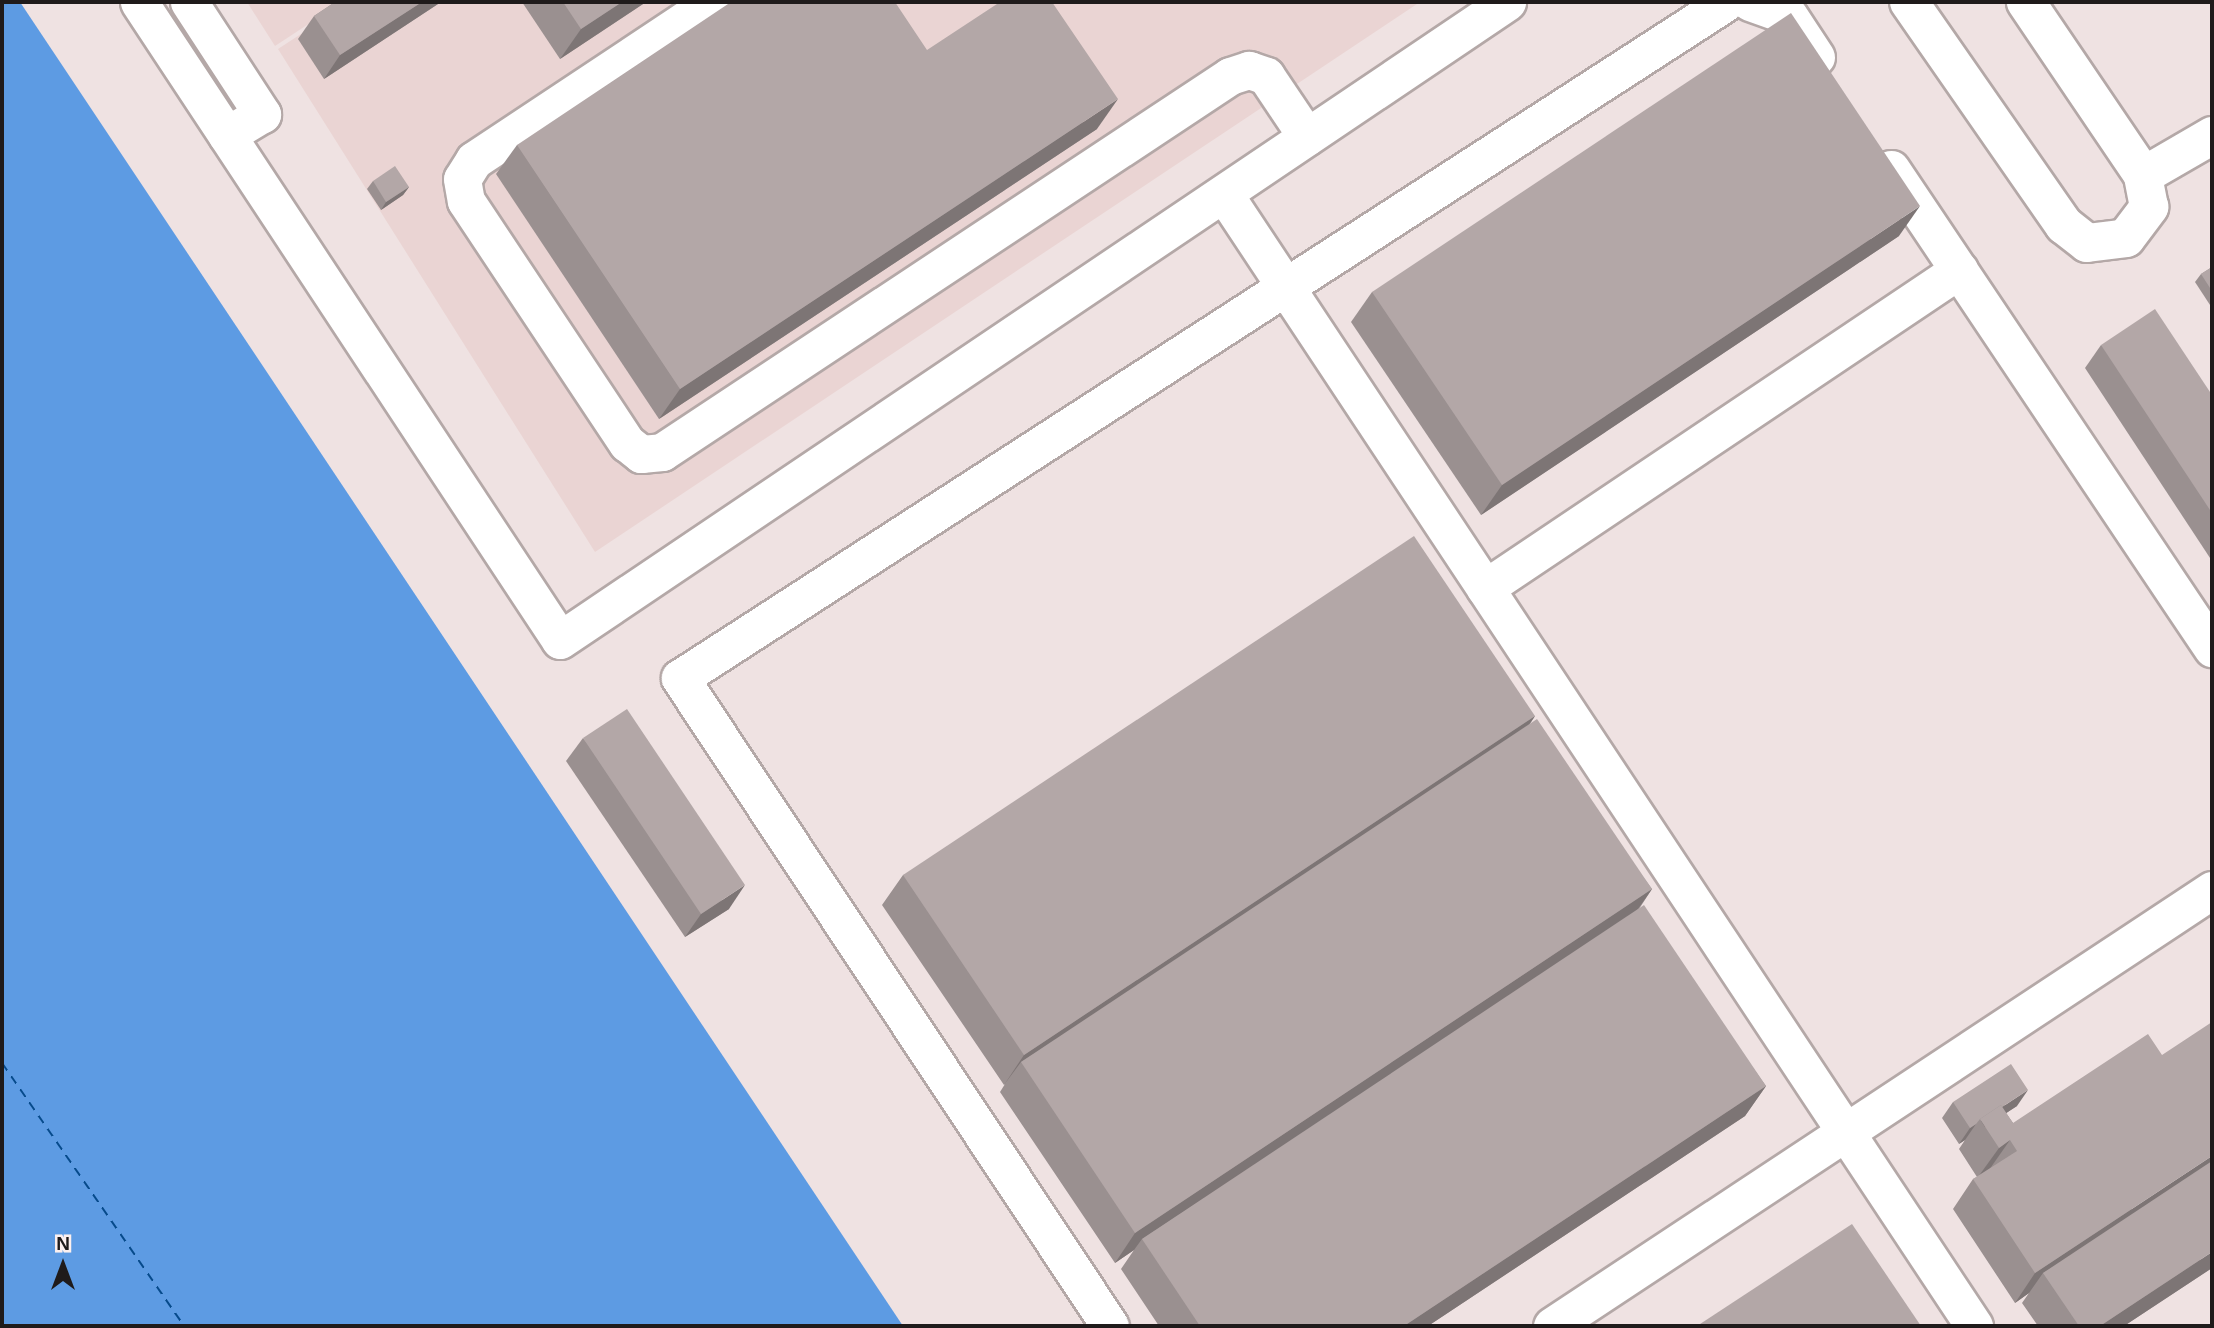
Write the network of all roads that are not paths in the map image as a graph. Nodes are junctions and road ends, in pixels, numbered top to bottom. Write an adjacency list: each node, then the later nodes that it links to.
1 (139, 2): 10 (street)
2 (189, 2): 10 (street)
3 (712, 2): 12 (street)
4 (1507, 2): 12 (street)
5 (1726, 2): 17 (street)
6 (1750, 2): 9 (street)
7 (1909, 2): 14 (main road)
8 (2026, 2): 14 (main road)
9 (1835, 86)
10 (227, 135): 15 (street)
11 (2212, 135): 14 (street)
12 (1307, 137): 15 (street)
13 (1874, 143): 16 (street)
14 (2143, 175)
15 (1224, 194): 17 (street)
16 (1959, 270): 18 (street); 19 (street)
17 (1286, 287): 18 (street); 22 (street)
18 (1485, 588): 21 (street)
19 (2212, 648)
20 (2212, 890): 21 (street)
21 (1846, 1132): 23 (street); 24 (street)
22 (1110, 1326)
23 (1552, 1326)
24 (1974, 1326)

